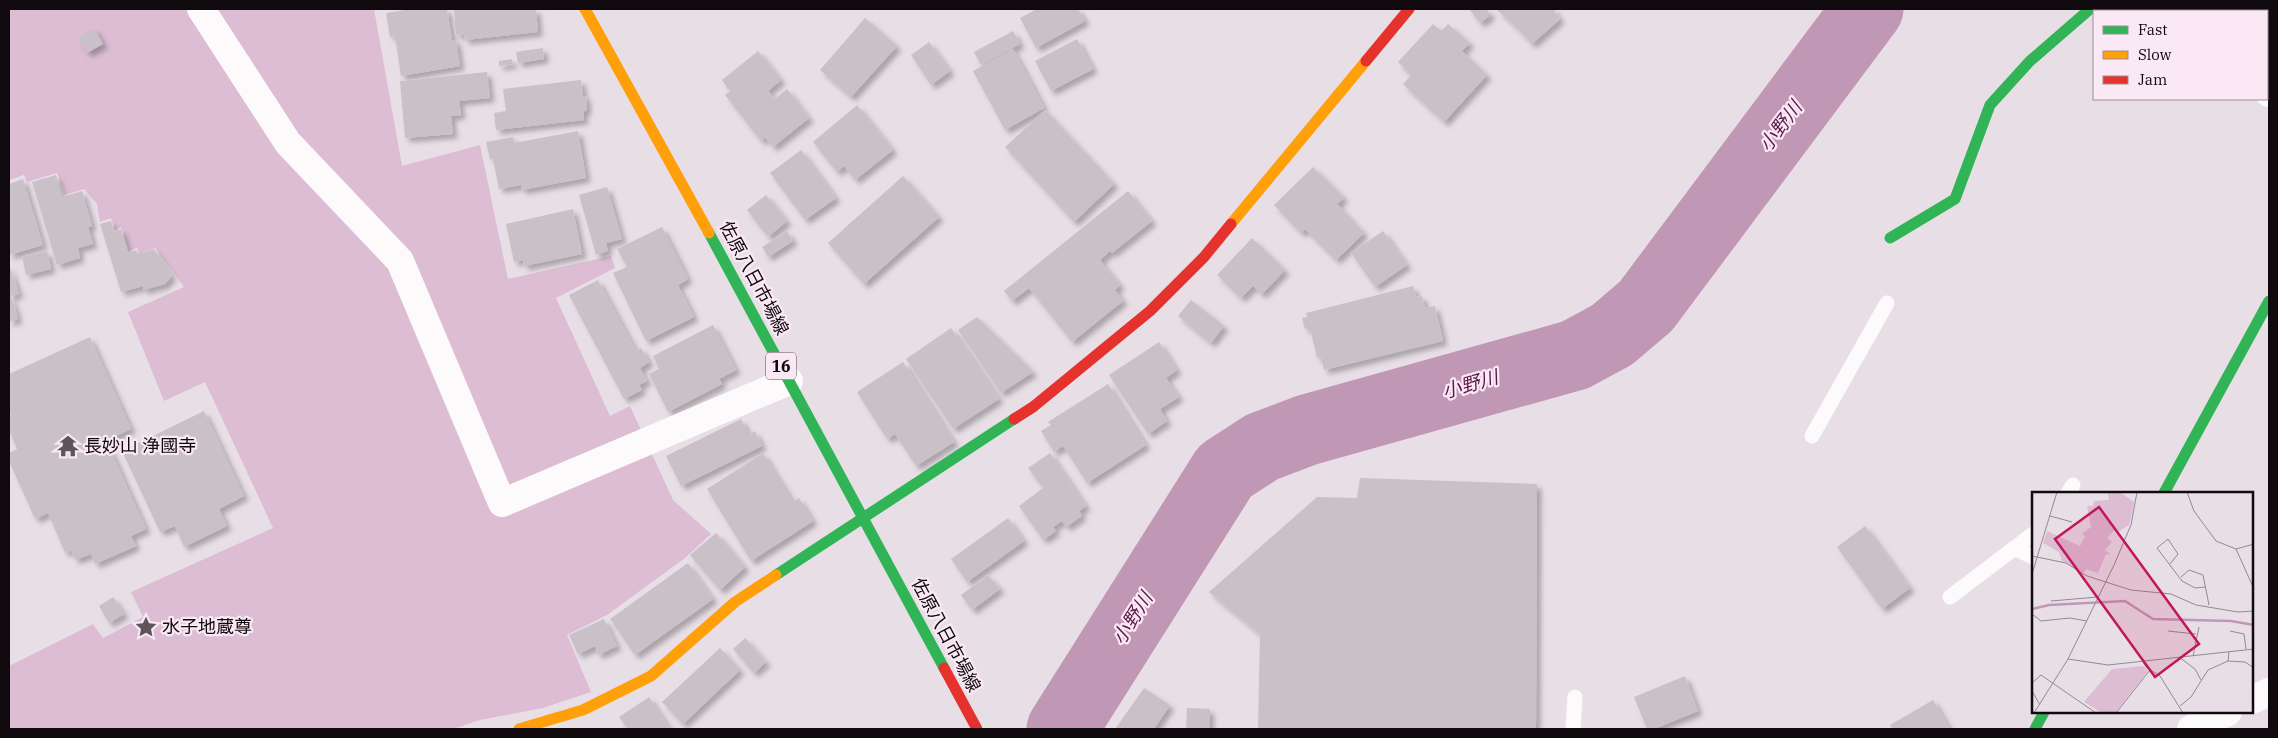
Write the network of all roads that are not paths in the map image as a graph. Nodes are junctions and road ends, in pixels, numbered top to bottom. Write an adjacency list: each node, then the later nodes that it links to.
1 (201, 9): 9 (street)
2 (585, 9): 9 (street, 佐原八日市場線 / 16)
3 (1409, 9): 12 (street)
4 (2090, 9): 5 (street)
5 (1890, 238)
6 (2269, 301): 8 (street)
7 (1887, 303): 10 (lane)
8 (2262, 328): 11 (street)
9 (789, 380): 12 (street, 佐原八日市場線 / 16)
10 (1812, 436)
11 (2165, 492)
12 (864, 518): 22 (street, 佐原八日市場線 / 16); 23 (street)
13 (2032, 535): 14 (lane)
14 (2014, 548): 15 (lane); 16 (lane)
15 (2032, 557)
16 (1950, 597)
17 (2269, 692): 19 (street)
18 (1574, 698): 24 (lane)
19 (2253, 700)
20 (2043, 713): 25 (street)
21 (2226, 713): 26 (street)
22 (974, 728)
23 (519, 729)
24 (1573, 729)
25 (2035, 729)
26 (2190, 729)

